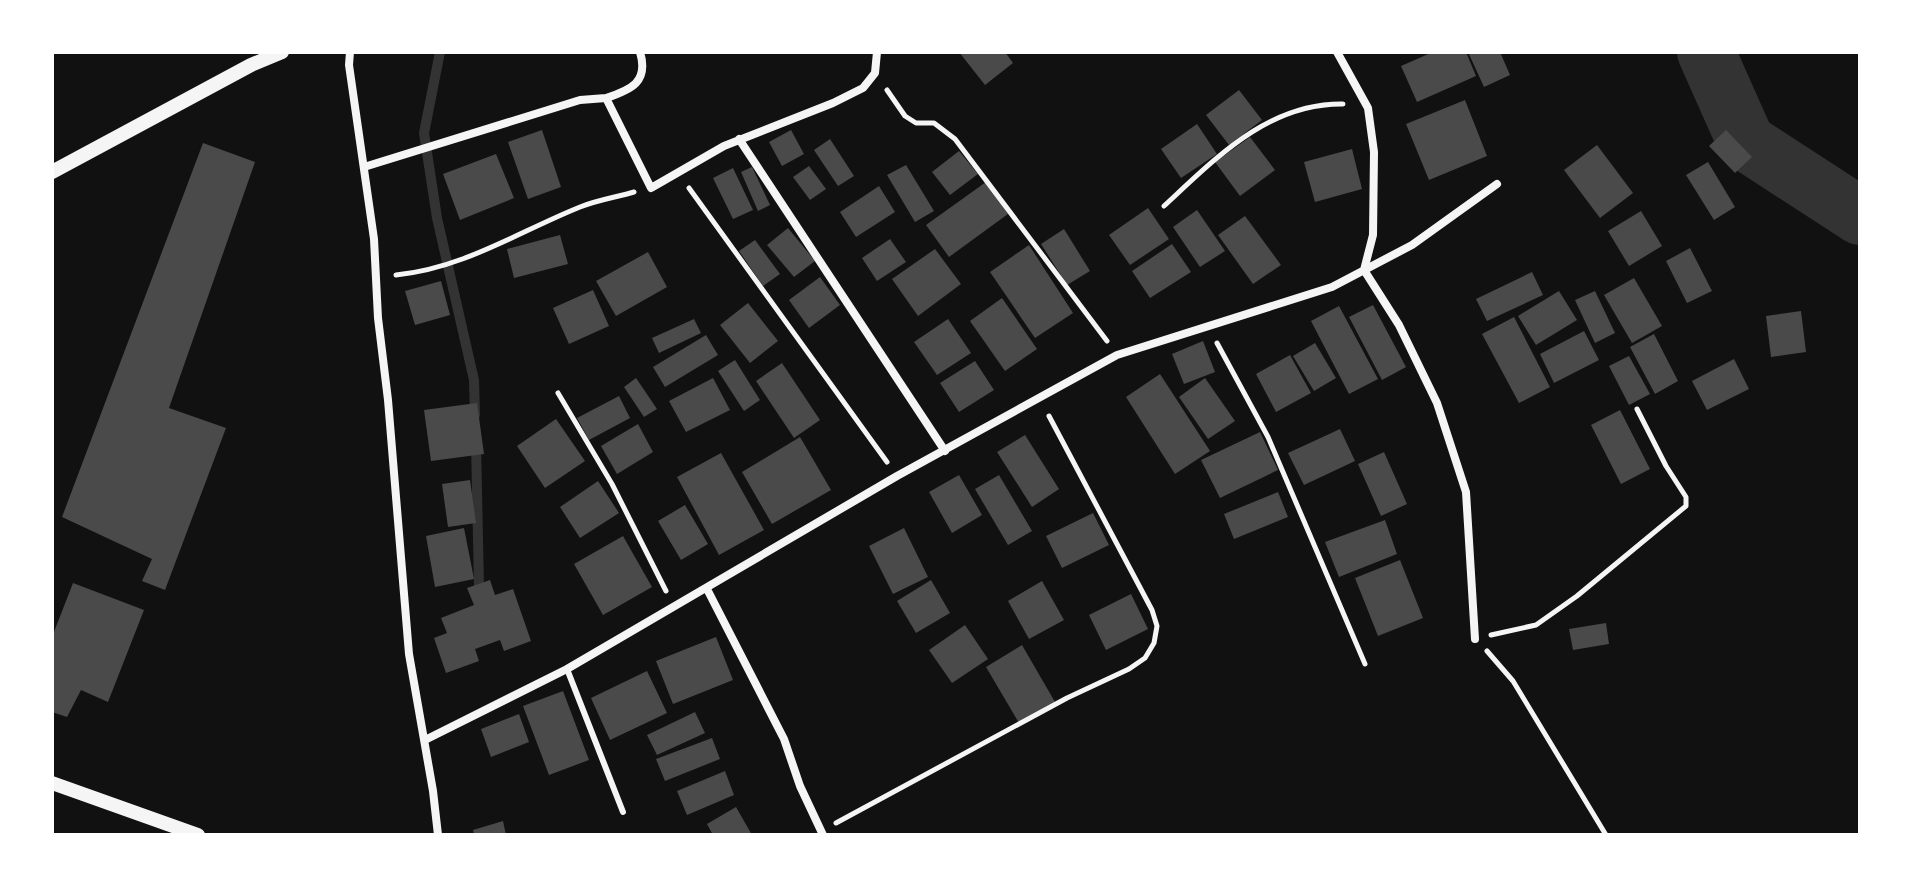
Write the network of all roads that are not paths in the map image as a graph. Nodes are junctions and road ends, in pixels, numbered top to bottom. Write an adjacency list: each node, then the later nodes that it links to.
1 (282, 52): 9 (street)
2 (350, 52): 8 (street)
3 (640, 52): 6 (street)
4 (877, 52): 7 (street)
5 (1337, 52): 11 (street)
6 (606, 98): 7 (street); 8 (street)
7 (739, 139): 12 (street)
8 (364, 167): 16 (street)
9 (52, 172)
10 (1497, 184): 11 (street)
11 (1364, 270): 12 (street); 14 (street)
12 (945, 451): 13 (street)
13 (707, 589): 15 (street); 19 (street)
14 (1475, 639)
15 (567, 669): 16 (street); 18 (lane)
16 (425, 740): 21 (street)
17 (52, 783): 20 (street)
18 (623, 812)
19 (822, 833)
20 (198, 835)
21 (438, 835)

